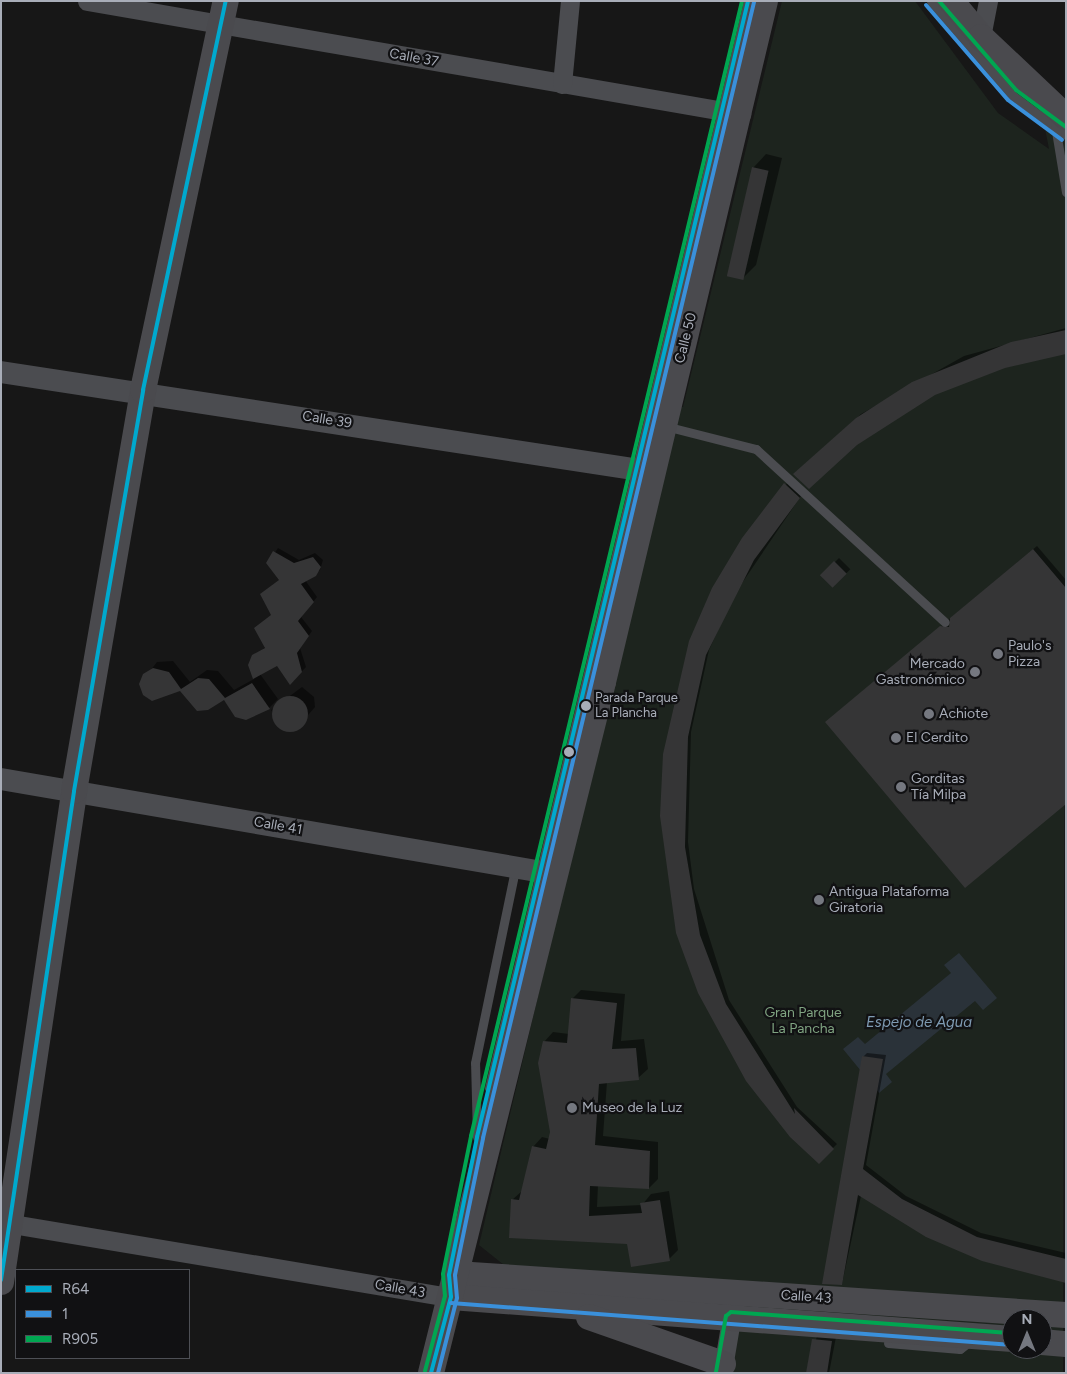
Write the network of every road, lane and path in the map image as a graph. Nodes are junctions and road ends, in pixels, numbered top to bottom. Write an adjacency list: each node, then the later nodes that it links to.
1 (87, 1): 8 (street, Calle 37)
2 (570, 1): 10 (street)
3 (748, 1): 11 (lane)
4 (765, 1): 11 (main road, Calle 50)
5 (931, 1): 12 (lane)
6 (951, 1): 9 (main road)
7 (988, 1): 9 (street)
8 (224, 13): 10 (street, Calle 37); 16 (main road)
9 (981, 37): 12 (main road)
10 (562, 84): 11 (street, Calle 37)
11 (731, 112): 17 (main road, Calle 50); 18 (lane)
12 (1058, 118): 13 (lane); 14 (lane)
13 (1066, 135)
14 (1066, 192)
15 (1, 372): 16 (street, Calle 39)
16 (143, 390): 18 (street, Calle 39); 21 (main road)
17 (664, 426): 18 (main road, Calle 50); 19 (lane)
18 (645, 471): 23 (main road, Calle 50)
19 (945, 622)
20 (1, 780): 21 (street, Calle 41)
21 (74, 791): 22 (street, Calle 41); 25 (main road)
22 (515, 867): 23 (street, Calle 41); 24 (lane)
23 (547, 873): 24 (lane); 27 (main road, Calle 50)
24 (477, 1137): 27 (lane)
25 (5, 1222): 26 (main road); 27 (street, Calle 43)
26 (1, 1282)
27 (454, 1286): 28 (main road, Calle 43); 29 (main road, Calle 43); 36 (main road, Calle 50)
28 (736, 1292): 30 (main road, Calle 43); 31 (street)
29 (556, 1305): 31 (main road, Calle 43); 35 (main road)
30 (1066, 1314)
31 (732, 1318): 32 (main road, Calle 43); 35 (street)
32 (1002, 1339)
33 (1052, 1343): 34 (main road)
34 (1066, 1344)
35 (722, 1368)
36 (431, 1373)

